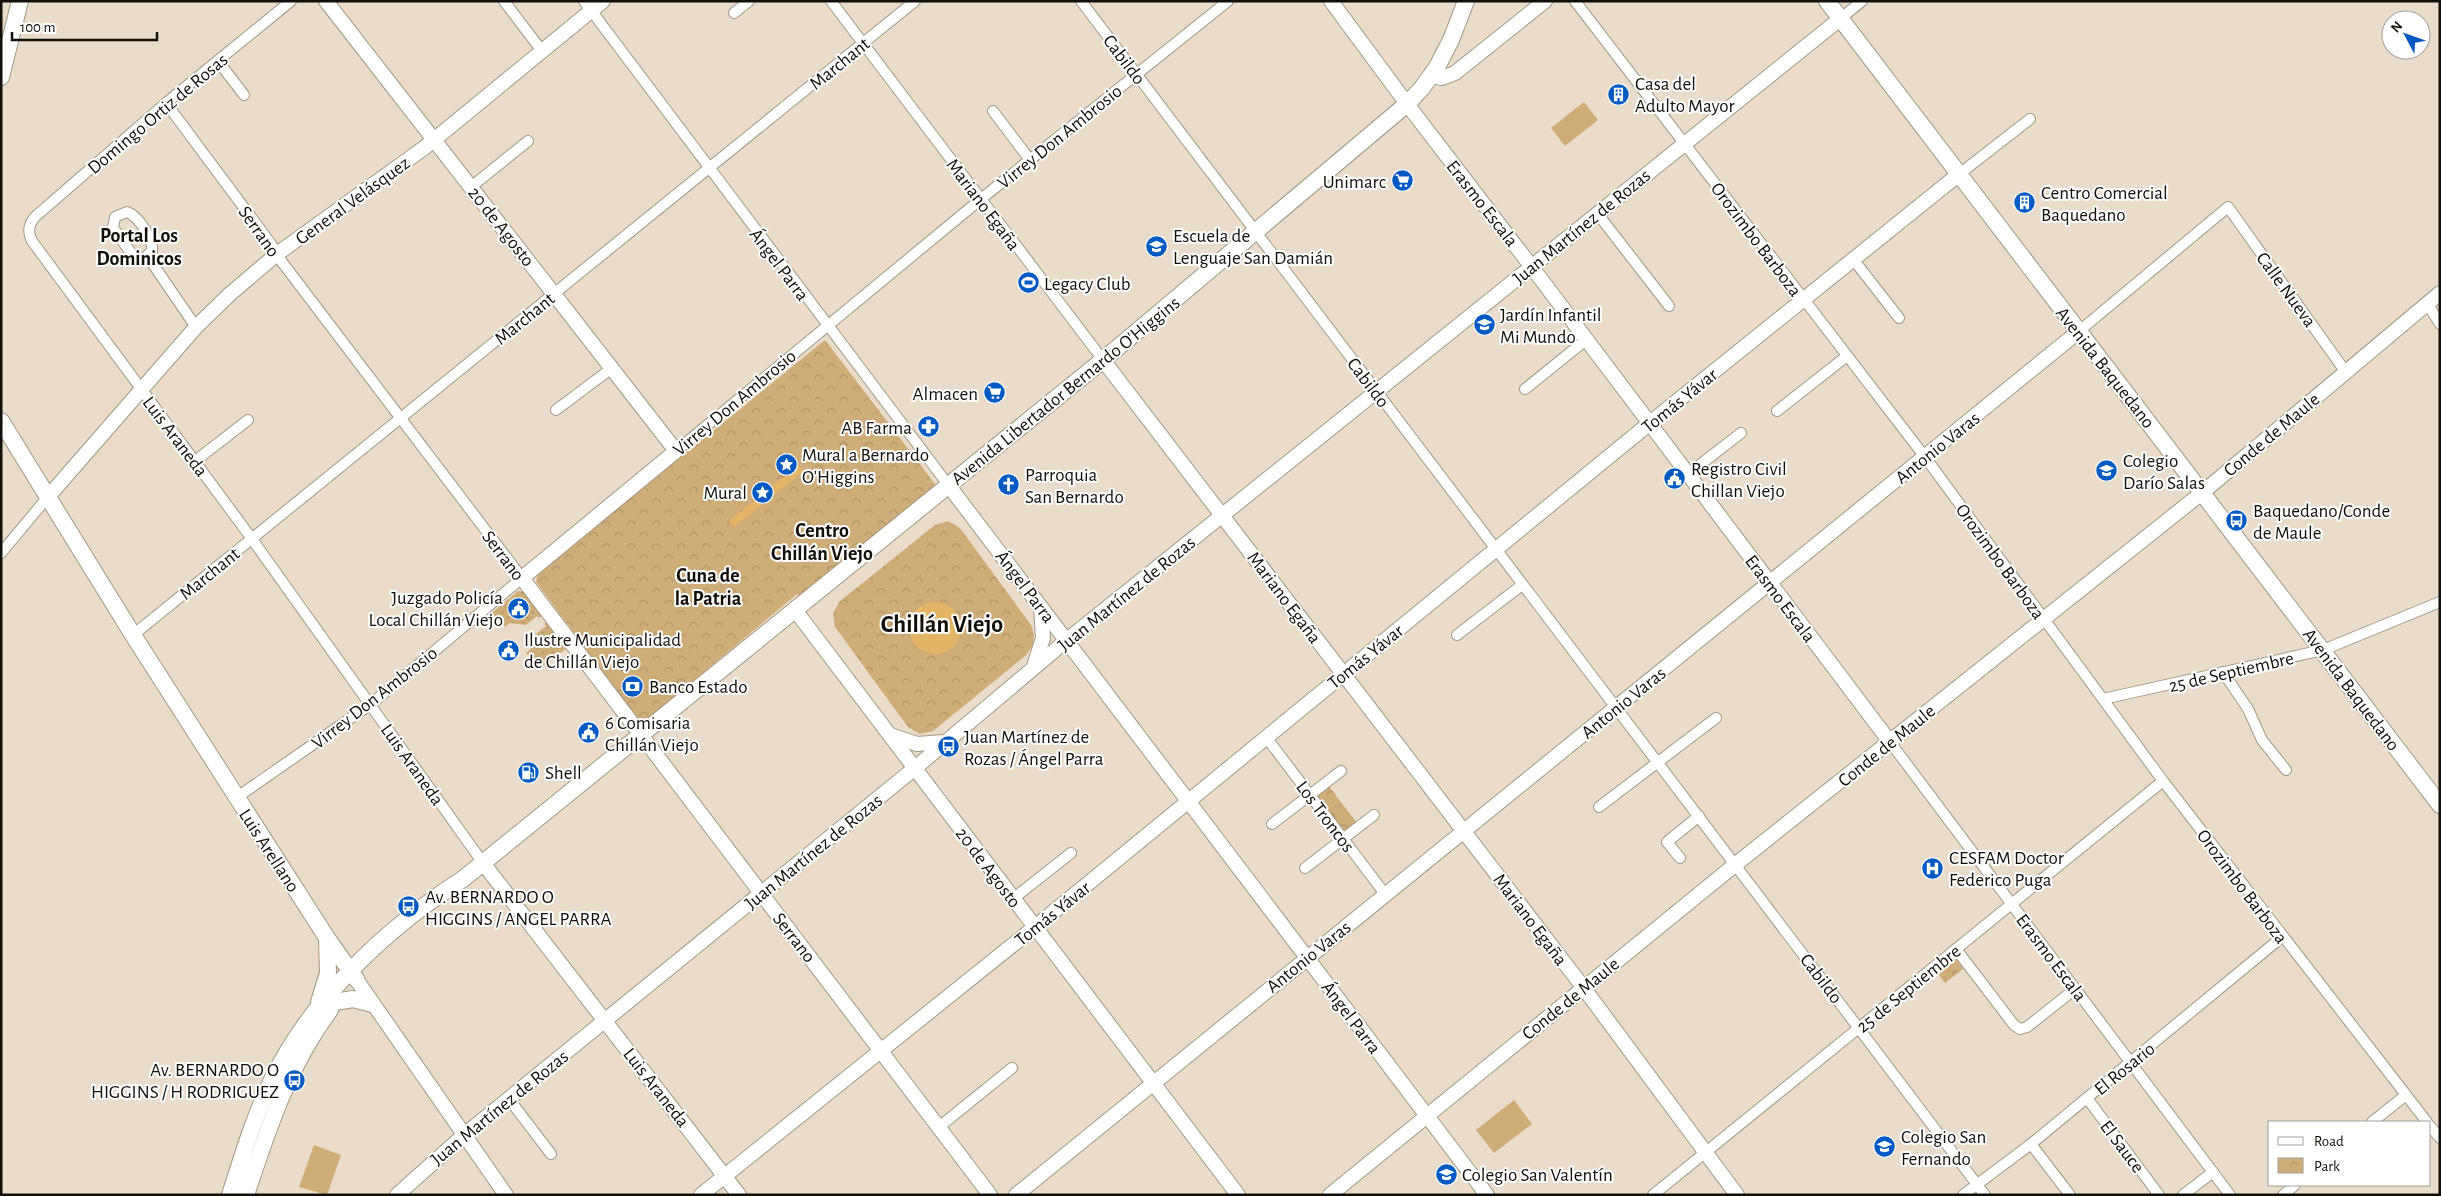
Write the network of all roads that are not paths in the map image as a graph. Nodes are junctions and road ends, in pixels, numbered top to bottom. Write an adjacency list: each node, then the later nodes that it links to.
1 (20, 1): 25 (main road)
2 (291, 1): 22 (street, Domingo Ortiz de Rosas)
3 (326, 1): 31 (street, 20 de Agosto)
4 (504, 1): 21 (street)
5 (603, 1): 17 (street, General Velásquez)
6 (749, 1): 18 (street)
7 (831, 1): 20 (street, Mariano Egaña)
8 (915, 1): 20 (street, Marchant)
9 (1081, 1): 23 (street, Cabildo)
10 (1228, 1): 23 (street, Virrey Don Ambrosio)
11 (1331, 1): 28 (street, Erasmo Escala)
12 (1466, 1): 24 (main road, Avenida Libertador Bernardo O'Higgins)
13 (1545, 1): 24 (street)
14 (1575, 1): 33 (street, Orozimbo Barboza)
15 (1827, 1): 19 (main road, Avenida Baquedano)
16 (1862, 1): 19 (street, Juan Martínez de Rozas)
17 (588, 6): 21 (street, General Velásquez); 35 (street, Ángel Parra)
18 (734, 13)
19 (1840, 19): 33 (street, Juan Martínez de Rozas); 36 (main road, Avenida Baquedano)
20 (862, 44): 35 (street, Marchant); 38 (street, Mariano Egaña)
21 (542, 51): 31 (street, General Velásquez)
22 (218, 61): 26 (street); 27 (street, Domingo Ortiz de Rosas)
23 (1136, 75): 34 (street, Virrey Don Ambrosio); 42 (street, Cabildo)
24 (1431, 76): 28 (main road, Avenida Libertador Bernardo O'Higgins)
25 (1, 77)
26 (244, 95)
27 (166, 103): 41 (street, Domingo Ortiz de Rosas); 43 (street, Serrano)
28 (1407, 104): 42 (main road, Avenida Libertador Bernardo O'Higgins); 46 (street, Erasmo Escala)
29 (993, 112): 34 (street)
30 (2030, 119): 36 (street, Tomás Yávar)
31 (434, 140): 37 (street, 20 de Agosto); 43 (street, General Velásquez)
32 (528, 141): 37 (street)
33 (1684, 143): 40 (street, Juan Martínez de Rozas); 49 (street, Orozimbo Barboza)
34 (1030, 160): 38 (street, Virrey Don Ambrosio)
35 (709, 168): 47 (street, Marchant); 54 (street, Ángel Parra)
36 (1958, 175): 45 (street, Tomás Yávar); 56 (main road, Avenida Baquedano)
37 (471, 187): 47 (street, 20 de Agosto)
38 (980, 199): 54 (street, Virrey Don Ambrosio); 59 (street, Mariano Egaña)
39 (2228, 208): 56 (street, Antonio Varas); 61 (street, Calle Nueva)
40 (1597, 213): 46 (street, Juan Martínez de Rozas); 51 (street)
41 (29, 229): 63 (street, Luis Araneda)
42 (1257, 232): 59 (main road, Avenida Libertador Bernardo O'Higgins); 64 (street, Cabildo)
43 (277, 254): 55 (street, General Velásquez); 67 (street, Serrano)
44 (148, 257): 44 (street); 55 (street)
45 (1853, 260): 49 (street, Tomás Yávar); 52 (street)
46 (1532, 266): 57 (street, Erasmo Escala); 64 (street, Juan Martínez de Rozas)
47 (555, 293): 60 (street, 20 de Agosto); 67 (street, Marchant)
48 (2440, 293): 50 (street, Conde de Maule)
49 (1803, 300): 58 (street, Orozimbo Barboza); 70 (street, Tomás Yávar)
50 (2427, 303): 53 (street); 61 (street, Conde de Maule)
51 (1669, 306)
52 (1899, 318)
53 (2440, 324)
54 (826, 326): 72 (street, Virrey Don Ambrosio); 76 (street, Ángel Parra)
55 (196, 327): 63 (street, General Velásquez)
56 (2078, 332): 73 (street, Antonio Varas); 77 (main road, Avenida Baquedano)
57 (1587, 339): 62 (street); 70 (street, Erasmo Escala)
58 (1847, 356): 66 (street); 73 (street, Orozimbo Barboza)
59 (1103, 360): 76 (main road, Avenida Libertador Bernardo O'Higgins); 79 (street, Mariano Egaña)
60 (612, 368): 65 (street); 72 (street, 20 de Agosto)
61 (2345, 371): 77 (street, Conde de Maule)
62 (1525, 389)
63 (142, 391): 74 (street, Luis Araneda); 78 (street, General Velásquez)
64 (1376, 391): 79 (street, Juan Martínez de Rozas); 81 (street, Cabildo)
65 (556, 410)
66 (1776, 412)
67 (400, 418): 80 (street, Marchant); 83 (street, Serrano)
68 (248, 420): 74 (street)
69 (1, 421): 78 (main road, Luis Arellano)
70 (1650, 423): 75 (street, Erasmo Escala); 81 (street, Tomás Yávar)
71 (1741, 433): 75 (street)
72 (676, 451): 83 (street, Virrey Don Ambrosio)
73 (1925, 457): 84 (street, Antonio Varas); 89 (street, Orozimbo Barboza)
74 (194, 461): 80 (street, Luis Araneda)
75 (1688, 474): 84 (street, Erasmo Escala)
76 (949, 486): 87 (street, Ángel Parra); 88 (main road, Avenida Libertador Bernardo O'Higgins)
77 (2203, 492): 89 (street, Conde de Maule); 93 (main road, Avenida Baquedano)
78 (47, 498): 82 (street, General Velásquez); 90 (main road, Luis Arellano)
79 (1222, 515): 92 (street, Juan Martínez de Rozas); 96 (street, Mariano Egaña)
80 (252, 539): 90 (street, Marchant); 98 (street, Luis Araneda)
81 (1495, 551): 85 (street, Cabildo); 96 (street, Tomás Yávar)
82 (1, 553)
83 (522, 578): 98 (street, Virrey Don Ambrosio); 101 (street, Serrano)
84 (1770, 583): 99 (street, Antonio Varas); 105 (street, Erasmo Escala)
85 (1522, 585): 91 (street); 99 (street, Cabildo)
86 (2440, 602): 93 (street, 25 de Septiembre)
87 (1040, 605): 92 (street, Ángel Parra); 94 (street)
88 (795, 610): 101 (main road, Avenida Libertador Bernardo O'Higgins); 102 (street, 20 de Agosto)
89 (2044, 619): 97 (street, Orozimbo Barboza); 105 (street, Conde de Maule)
90 (133, 635): 113 (main road, Luis Arellano)
91 (1457, 636)
92 (1067, 640): 94 (street, Juan Martínez de Rozas); 114 (street, Ángel Parra)
93 (2323, 650): 95 (street, 25 de Septiembre); 112 (main road, Avenida Baquedano)
94 (1033, 669): 104 (street, Juan Martínez de Rozas)
95 (2223, 672): 97 (street, 25 de Septiembre); 108 (street)
96 (1343, 674): 103 (street, Tomás Yávar); 119 (street, Mariano Egaña)
97 (2103, 699): 110 (street, Orozimbo Barboza)
98 (371, 704): 113 (street, Virrey Don Ambrosio); 123 (street, Luis Araneda)
99 (1616, 708): 106 (street, Cabildo); 119 (street, Antonio Varas)
100 (1716, 718): 106 (street)
101 (641, 735): 123 (main road, Avenida Libertador Bernardo O'Higgins); 126 (street, Serrano)
102 (890, 735): 104 (street); 107 (street, 20 de Agosto)
103 (1266, 738): 111 (street, Los Troncos); 114 (street, Tomás Yávar)
104 (946, 742): 107 (street, Juan Martínez de Rozas)
105 (1890, 742): 124 (street, Conde de Maule); 129 (street, Erasmo Escala)
106 (1658, 763): 115 (street); 117 (street, Cabildo)
107 (914, 768): 126 (street, Juan Martínez de Rozas); 128 (street, 20 de Agosto)
108 (2286, 770)
109 (1341, 771): 111 (street)
110 (2163, 781): 129 (street, 25 de Septiembre); 131 (street, Orozimbo Barboza)
111 (1310, 795): 118 (street); 120 (street, Los Troncos)
112 (2437, 796)
113 (236, 798): 132 (main road, Luis Arellano)
114 (1189, 801): 130 (street, Tomás Yávar); 134 (street, Ángel Parra)
115 (1599, 807)
116 (1374, 815): 120 (street)
117 (1699, 816): 122 (street); 124 (street, Cabildo)
118 (1272, 824)
119 (1463, 831): 127 (street, Antonio Varas); 136 (street, Mariano Egaña)
120 (1343, 839): 125 (street); 127 (street, Los Troncos)
121 (1071, 853): 128 (street)
122 (1680, 858)
123 (483, 863): 135 (main road, Avenida Libertador Bernardo O'Higgins); 141 (street, Luis Araneda)
124 (1736, 864): 136 (street, Conde de Maule); 142 (street, Cabildo)
125 (1305, 868)
126 (761, 893): 141 (street, Juan Martínez de Rozas); 143 (street, Serrano)
127 (1385, 894): 134 (street, Antonio Varas)
128 (1014, 898): 130 (street, 20 de Agosto)
129 (2011, 904): 133 (street, 25 de Septiembre); 137 (street, Erasmo Escala)
130 (1035, 927): 143 (street, Tomás Yávar); 146 (street, 20 de Agosto)
131 (2282, 937): 144 (street, El Rosario); 147 (street, Orozimbo Barboza)
132 (326, 938): 135 (main road, Luis Arellano); 140 (main road)
133 (1956, 949): 137 (street); 142 (street, 25 de Septiembre)
134 (1307, 957): 146 (street, Antonio Varas); 150 (street, Ángel Parra)
135 (353, 975): 138 (main road, Avenida Libertador Bernardo O'Higgins); 139 (street, Luis Arellano); 140 (main road, Avenida Libertador Bernardo O'Higgins)
136 (1583, 987): 150 (street, Conde de Maule); 158 (street, Mariano Egaña)
137 (2075, 989): 144 (street, Erasmo Escala)
138 (335, 1002): 139 (main road); 165 (main road, Avenida Libertador Bernardo O'Higgins)
139 (372, 1004): 155 (street, Luis Arellano)
140 (313, 1014): 164 (main road, Avenida Libertador Bernardo O'Higgins)
141 (605, 1020): 149 (street, Juan Martínez de Rozas); 161 (street, Luis Araneda)
142 (1860, 1027): 158 (street, 25 de Septiembre); 162 (street, Cabildo)
143 (881, 1049): 153 (street, Serrano); 161 (street, Tomás Yávar)
144 (2131, 1062): 148 (street, El Rosario); 160 (street, Erasmo Escala)
145 (1012, 1068): 153 (street)
146 (1154, 1083): 171 (street, Antonio Varas); 172 (street, 20 de Agosto)
147 (2406, 1095): 151 (street); 152 (street, Orozimbo Barboza)
148 (2086, 1098): 157 (street, El Rosario); 180 (street, El Sauce)
149 (509, 1099): 155 (street, Juan Martínez de Rozas); 159 (street)
150 (1427, 1116): 173 (street, Conde de Maule); 174 (street, Ángel Parra)
151 (2373, 1121)
152 (2426, 1121)
153 (940, 1127): 170 (street, Serrano)
154 (2431, 1127): 156 (street)
155 (463, 1136): 166 (street, Juan Martínez de Rozas); 167 (street, Luis Arellano)
156 (2440, 1138)
157 (2031, 1144): 162 (street, El Rosario); 179 (street)
158 (1705, 1153): 175 (street, 25 de Septiembre); 176 (street, Mariano Egaña)
159 (551, 1154)
160 (2213, 1172): 181 (street); 182 (street, Erasmo Escala)
161 (725, 1176): 168 (street, Tomás Yávar); 169 (street, Luis Araneda)
162 (1977, 1184): 177 (street, El Rosario); 178 (street, Cabildo)
163 (2294, 1186): 183 (street)
164 (230, 1195)
165 (246, 1195)
166 (397, 1195)
167 (506, 1195)
168 (701, 1195)
169 (739, 1195)
170 (990, 1195)
171 (1016, 1195)
172 (1238, 1195)
173 (1330, 1195)
174 (1487, 1195)
175 (1653, 1195)
176 (1737, 1195)
177 (1963, 1195)
178 (1985, 1195)
179 (2070, 1195)
180 (2159, 1195)
181 (2183, 1195)
182 (2230, 1195)
183 (2283, 1195)

